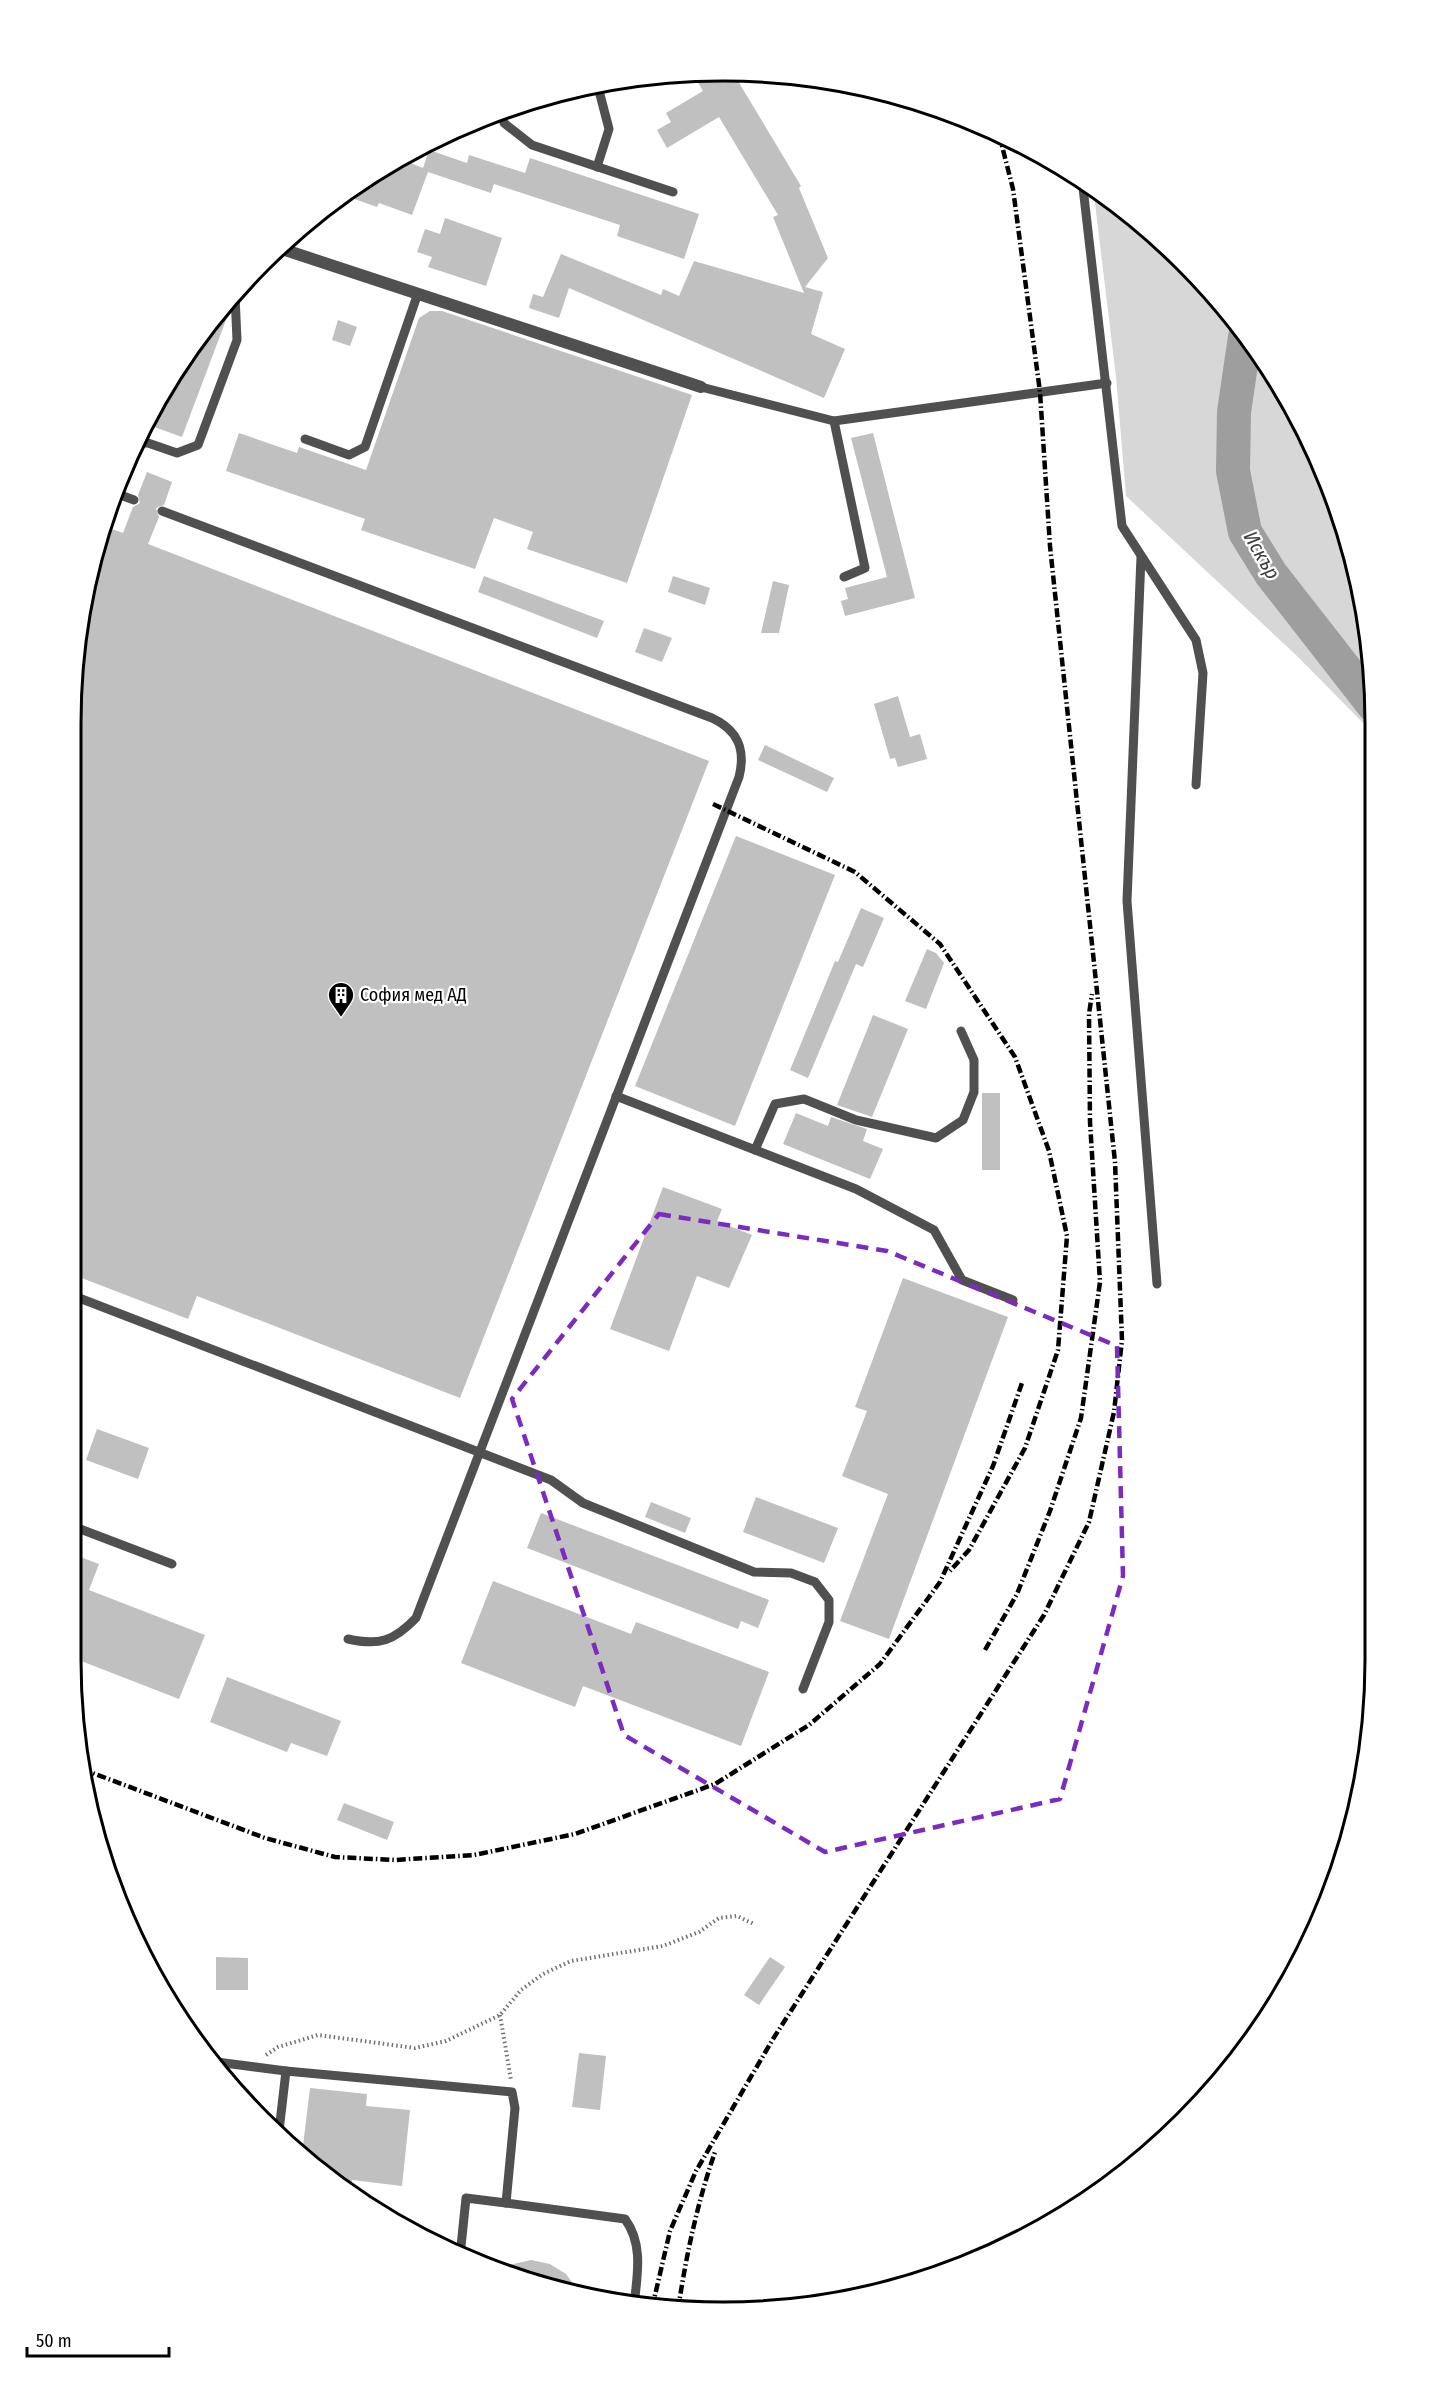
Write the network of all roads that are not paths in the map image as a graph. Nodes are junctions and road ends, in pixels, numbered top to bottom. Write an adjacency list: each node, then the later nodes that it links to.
1 (600, 93): 3 (lane)
2 (504, 120): 3 (lane)
3 (597, 166): 4 (lane)
4 (673, 192)
5 (1084, 192): 9 (lane)
6 (288, 251): 7 (street)
7 (418, 293): 10 (street); 12 (lane)
8 (237, 304): 13 (lane)
9 (1107, 383): 11 (lane); 17 (lane)
10 (701, 387): 11 (lane)
11 (834, 421): 18 (lane)
12 (305, 439)
13 (145, 443)
14 (123, 496): 15 (lane)
15 (134, 500)
16 (162, 511): 21 (lane)
17 (1141, 557): 19 (lane); 23 (lane)
18 (844, 577)
19 (1197, 785)
20 (961, 1031): 22 (lane)
21 (616, 1096): 22 (lane); 26 (lane)
22 (756, 1150): 25 (lane)
23 (1157, 1284)
24 (81, 1299): 26 (lane)
25 (1013, 1300)
26 (481, 1453): 29 (lane); 30 (lane)
27 (81, 1529): 28 (lane)
28 (172, 1564)
29 (348, 1639)
30 (803, 1689)
31 (223, 2063): 32 (lane)
32 (286, 2071): 33 (lane); 34 (lane)
33 (280, 2124)
34 (506, 2203): 35 (lane); 36 (lane)
35 (461, 2246)
36 (635, 2296)

